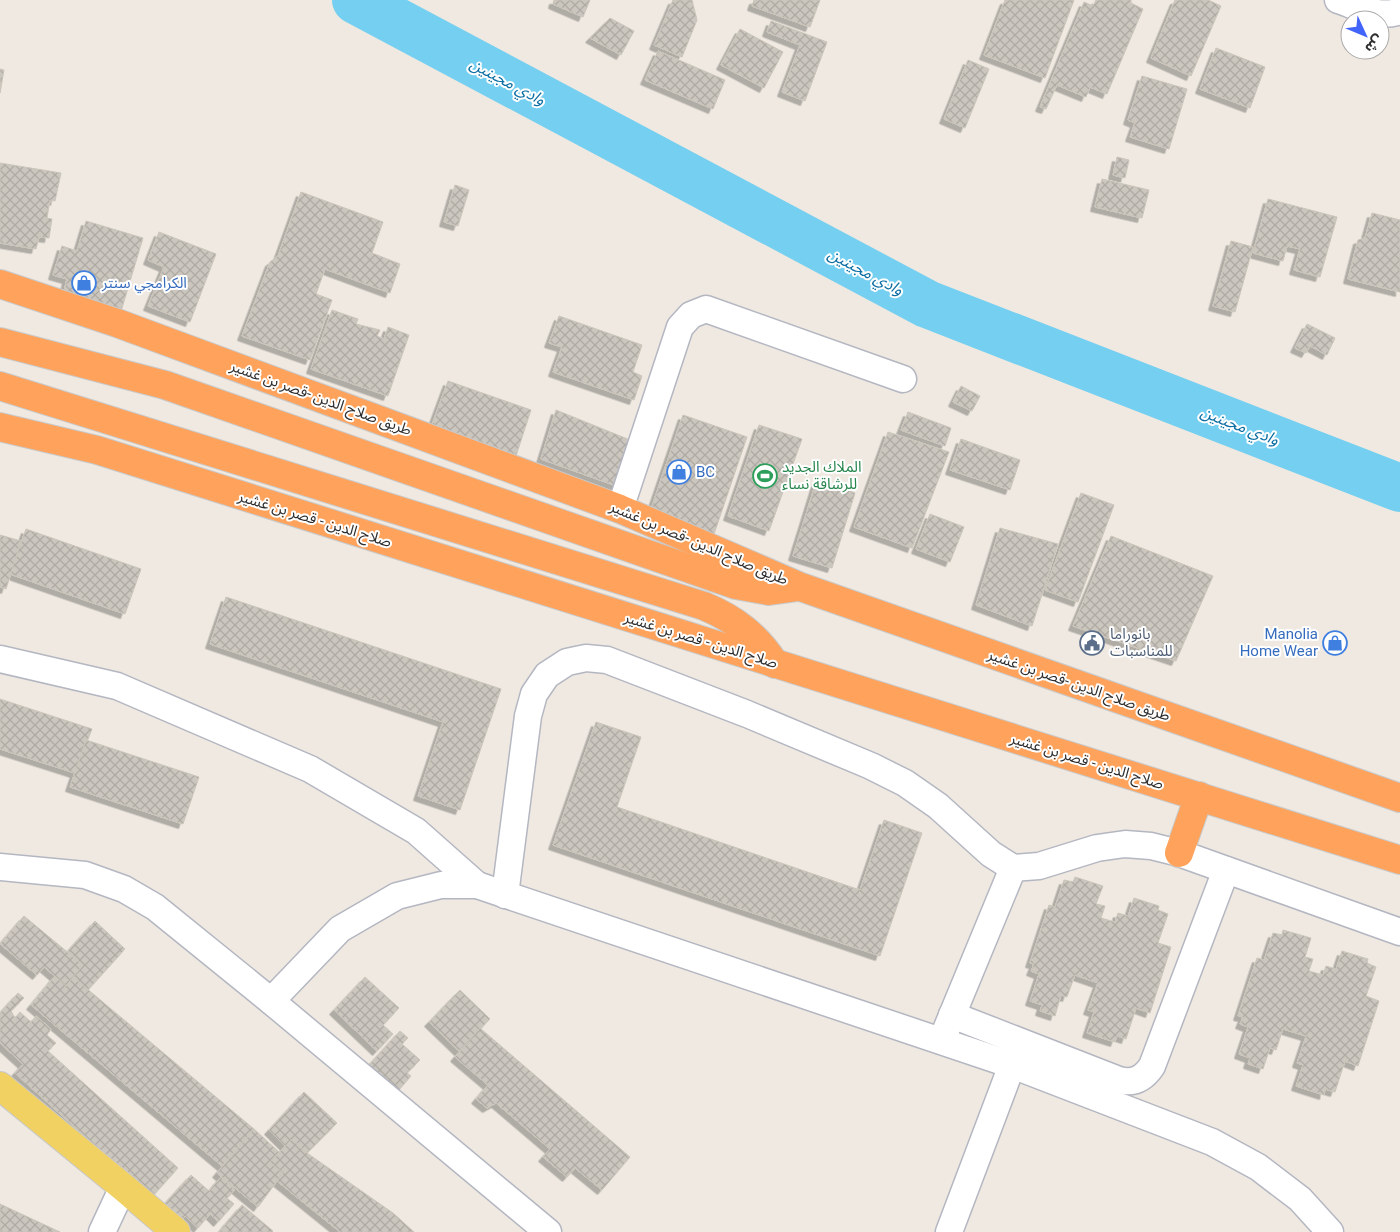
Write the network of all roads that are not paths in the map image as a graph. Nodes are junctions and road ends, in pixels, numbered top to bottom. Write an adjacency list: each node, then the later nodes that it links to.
1 (1338, 0): 2 (street)
2 (1400, 11)
3 (0, 284): 8 (highway, طريق صلاح الدين -قصر بن غشير)
4 (0, 342): 9 (highway)
5 (903, 379): 8 (street)
6 (0, 386): 11 (highway)
7 (0, 427): 11 (highway, صلاح الدين - قصر بن غشير)
8 (620, 509): 9 (highway, طريق صلاح الدين -قصر بن غشير)
9 (801, 587): 13 (highway, طريق صلاح الدين -قصر بن غشير)
10 (0, 659): 19 (street)
11 (775, 664): 12 (highway, صلاح الدين - قصر بن غشير)
12 (1199, 796): 14 (highway); 15 (highway, صلاح الدين - قصر بن غشير)
13 (1400, 798)
14 (1179, 853): 17 (street); 18 (street)
15 (1400, 860)
16 (0, 868): 22 (street)
17 (1013, 868): 20 (street); 23 (street)
18 (1226, 870): 21 (street); 23 (street)
19 (477, 885): 20 (street); 22 (street)
20 (505, 895): 24 (street)
21 (1400, 932)
22 (271, 1001): 30 (street)
23 (952, 1015): 24 (street)
24 (941, 1042): 25 (street)
25 (1012, 1065): 31 (street); 32 (street)
26 (0, 1086): 27 (main road)
27 (124, 1187): 28 (street); 29 (main road)
28 (102, 1232)
29 (176, 1232)
30 (548, 1232)
31 (949, 1232)
32 (1330, 1232)

